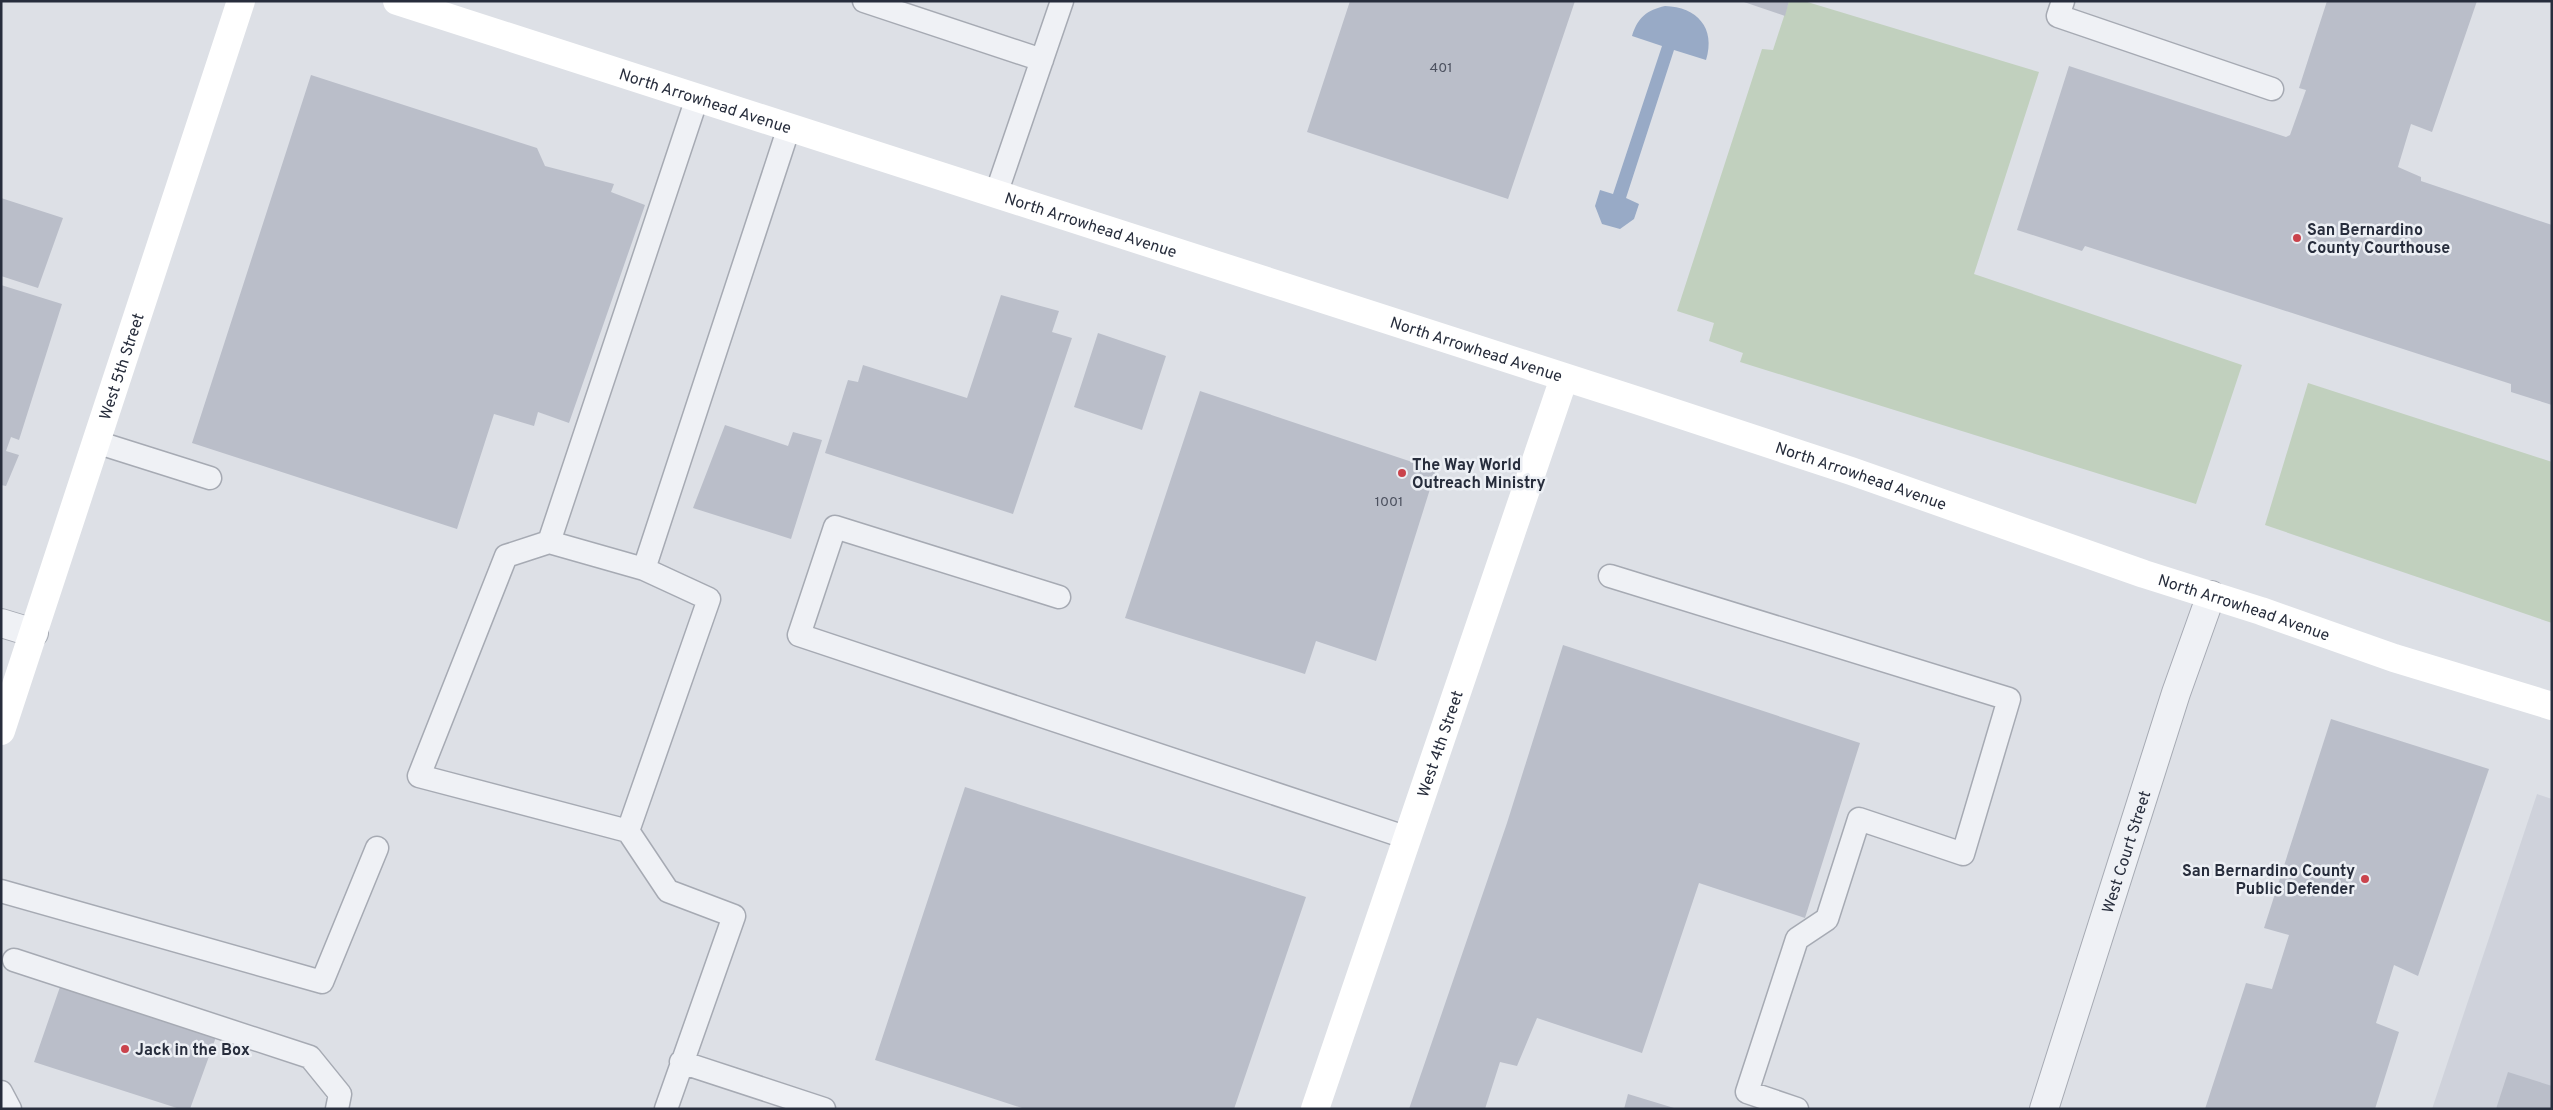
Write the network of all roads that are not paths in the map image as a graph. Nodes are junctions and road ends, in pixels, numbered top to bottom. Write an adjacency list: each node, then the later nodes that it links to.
1 (241, 1): 12 (main road, West 5th Street)
2 (397, 1): 8 (main road, North Arrowhead Avenue)
3 (864, 1): 6 (lane)
4 (1062, 1): 6 (lane)
5 (2063, 1): 7 (lane)
6 (1042, 60): 10 (lane)
7 (2272, 89)
8 (697, 98): 9 (main road, North Arrowhead Avenue); 14 (lane)
9 (789, 127): 10 (main road, North Arrowhead Avenue); 15 (lane)
10 (996, 194): 11 (main road, North Arrowhead Avenue)
11 (1564, 378): 17 (main road, North Arrowhead Avenue); 24 (main road, West 4th Street)
12 (96, 442): 13 (lane); 20 (main road, West 5th Street)
13 (210, 478)
14 (549, 542): 15 (lane); 23 (lane)
15 (644, 569): 23 (lane)
16 (1610, 576): 35 (lane)
17 (2211, 595): 21 (main road, North Arrowhead Avenue); 36 (street, West Court Street)
18 (1059, 597): 24 (lane)
19 (1, 623): 20 (street)
20 (34, 633): 22 (main road, West 5th Street)
21 (2552, 706)
22 (1, 731)
23 (628, 830): 28 (lane)
24 (1408, 838): 34 (main road, West 4th Street)
25 (377, 848): 26 (lane)
26 (1, 891)
27 (14, 960): 31 (lane)
28 (681, 1062): 32 (lane); 33 (lane)
29 (1, 1092): 30 (lane)
30 (10, 1109)
31 (337, 1109)
32 (666, 1109)
33 (824, 1109)
34 (1315, 1109)
35 (1797, 1109)
36 (2044, 1109)

